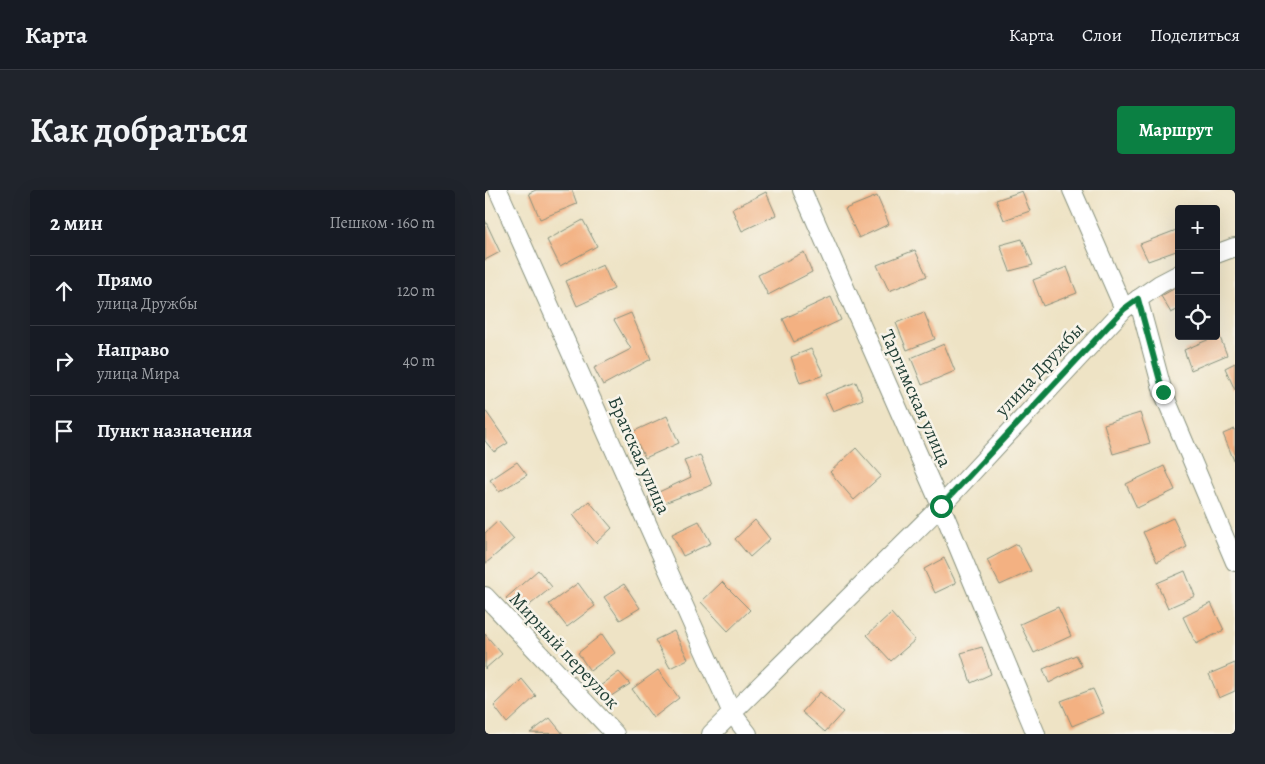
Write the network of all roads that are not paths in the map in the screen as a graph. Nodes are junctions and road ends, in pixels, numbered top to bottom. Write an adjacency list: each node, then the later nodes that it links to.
1 (498, 190): 11 (street, Братская улица)
2 (802, 190): 8 (street, Таргимская улица)
3 (1072, 190): 7 (street)
4 (1235, 247): 5 (street)
5 (1220, 253)
6 (1175, 276): 7 (street, улица Дружбы)
7 (1131, 304): 8 (street, улица Дружбы); 9 (street)
8 (941, 506): 11 (street, улица Дружбы); 15 (street, Таргимская улица)
9 (1235, 562)
10 (485, 596): 12 (street, Мирный переулок)
11 (732, 713): 13 (street, улица Дружбы); 14 (street, Братская улица)
12 (615, 734)
13 (711, 734)
14 (748, 734)
15 (1036, 734)

